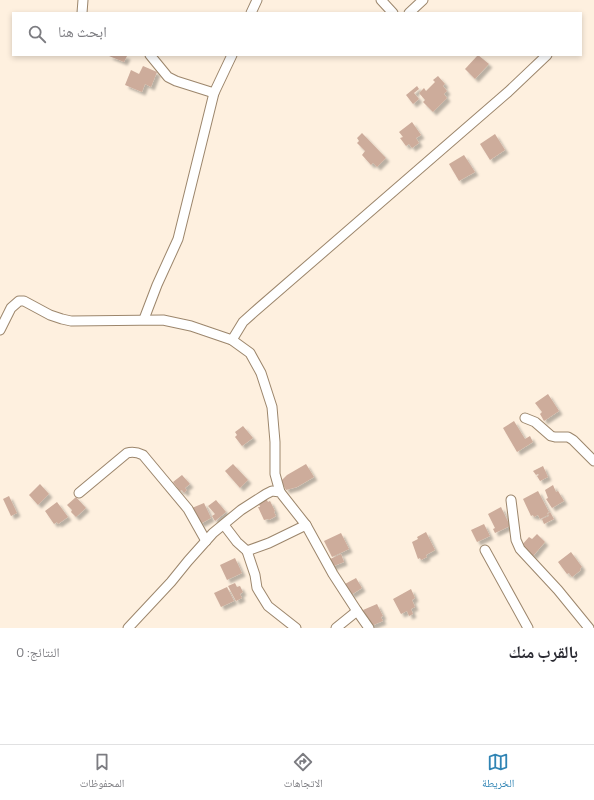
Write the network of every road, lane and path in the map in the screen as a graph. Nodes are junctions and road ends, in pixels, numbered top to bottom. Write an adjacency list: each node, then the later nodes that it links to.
1 (82, 0): 5 (street)
2 (257, 0): 6 (street)
3 (381, 0): 7 (street)
4 (423, 0): 8 (street)
5 (82, 12)
6 (251, 12)
7 (392, 12)
8 (410, 12)
9 (151, 56): 12 (street)
10 (232, 56): 12 (street)
11 (546, 56): 15 (street)
12 (214, 93): 13 (street)
13 (144, 319): 14 (street); 15 (street)
14 (0, 330)
15 (232, 340): 18 (street)
16 (525, 418): 17 (street)
17 (594, 461)
18 (280, 492): 21 (street); 22 (street)
19 (79, 493): 23 (street)
20 (511, 500): 32 (street)
21 (224, 525): 23 (street); 25 (street)
22 (306, 525): 25 (street); 26 (street)
23 (206, 541): 27 (street)
24 (485, 550): 31 (street)
25 (247, 551): 28 (street)
26 (357, 611): 29 (street); 30 (street)
27 (128, 628)
28 (296, 628)
29 (336, 628)
30 (369, 628)
31 (528, 628)
32 (589, 628)

